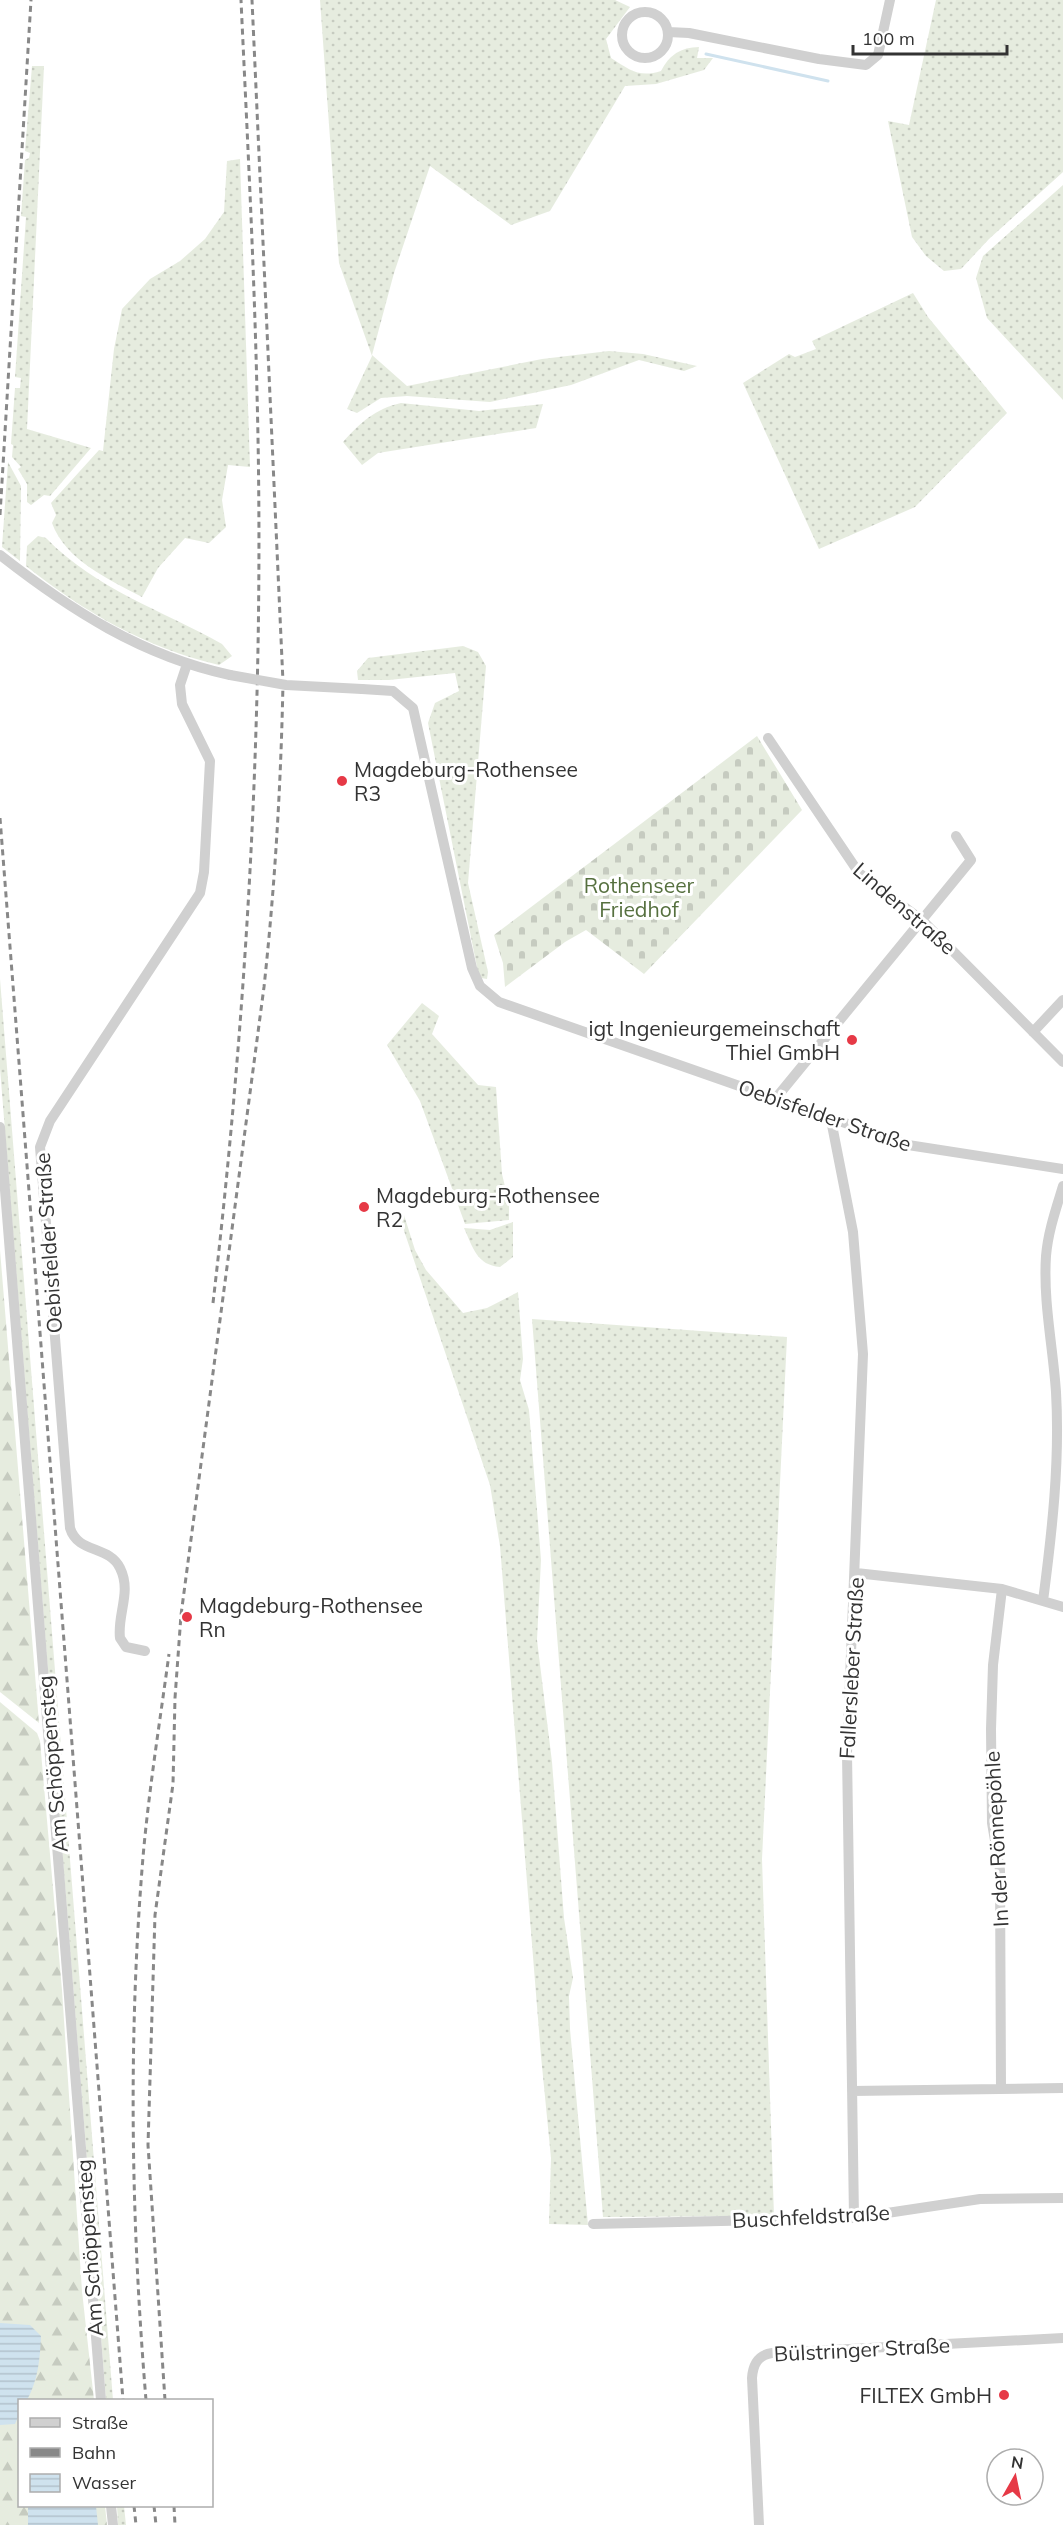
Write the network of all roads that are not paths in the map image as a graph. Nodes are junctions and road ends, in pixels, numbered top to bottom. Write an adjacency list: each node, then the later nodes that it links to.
1 (890, 0): 2 (street)
2 (668, 32): 2 (street)
3 (0, 555): 4 (street, Oebisfelder Straße)
4 (187, 664): 11 (street, Oebisfelder Straße, bridge); 20 (street, Oebisfelder Straße)
5 (768, 738): 7 (street, Lindenstraße)
6 (956, 836): 7 (street)
7 (923, 921): 9 (street, Lindenstraße); 11 (street)
8 (1063, 1000): 9 (street)
9 (1033, 1032): 10 (street, Lindenstraße)
10 (1063, 1062)
11 (776, 1098): 12 (street, Oebisfelder Straße)
12 (831, 1120): 14 (street, Oebisfelder Straße); 16 (street, Fallersleber Straße)
13 (0, 1127): 28 (street, Am Schöppensteg)
14 (1063, 1169)
15 (1063, 1186): 18 (street)
16 (856, 1573): 17 (street); 23 (street, Fallersleber Straße)
17 (1002, 1589): 18 (street); 22 (street, In der Rönnepöhle)
18 (1043, 1601): 19 (street)
19 (1063, 1607)
20 (145, 1651)
21 (1063, 2088): 22 (street)
22 (1001, 2089): 23 (street)
23 (852, 2091): 25 (street, Fallersleber Straße)
24 (1063, 2198): 25 (street, Buschfeldstraße)
25 (854, 2218): 26 (street, Buschfeldstraße)
26 (593, 2224)
27 (1063, 2338): 31 (street, Bülstringer Straße)
28 (101, 2399)
29 (111, 2507): 30 (street)
30 (113, 2525)
31 (759, 2525)

